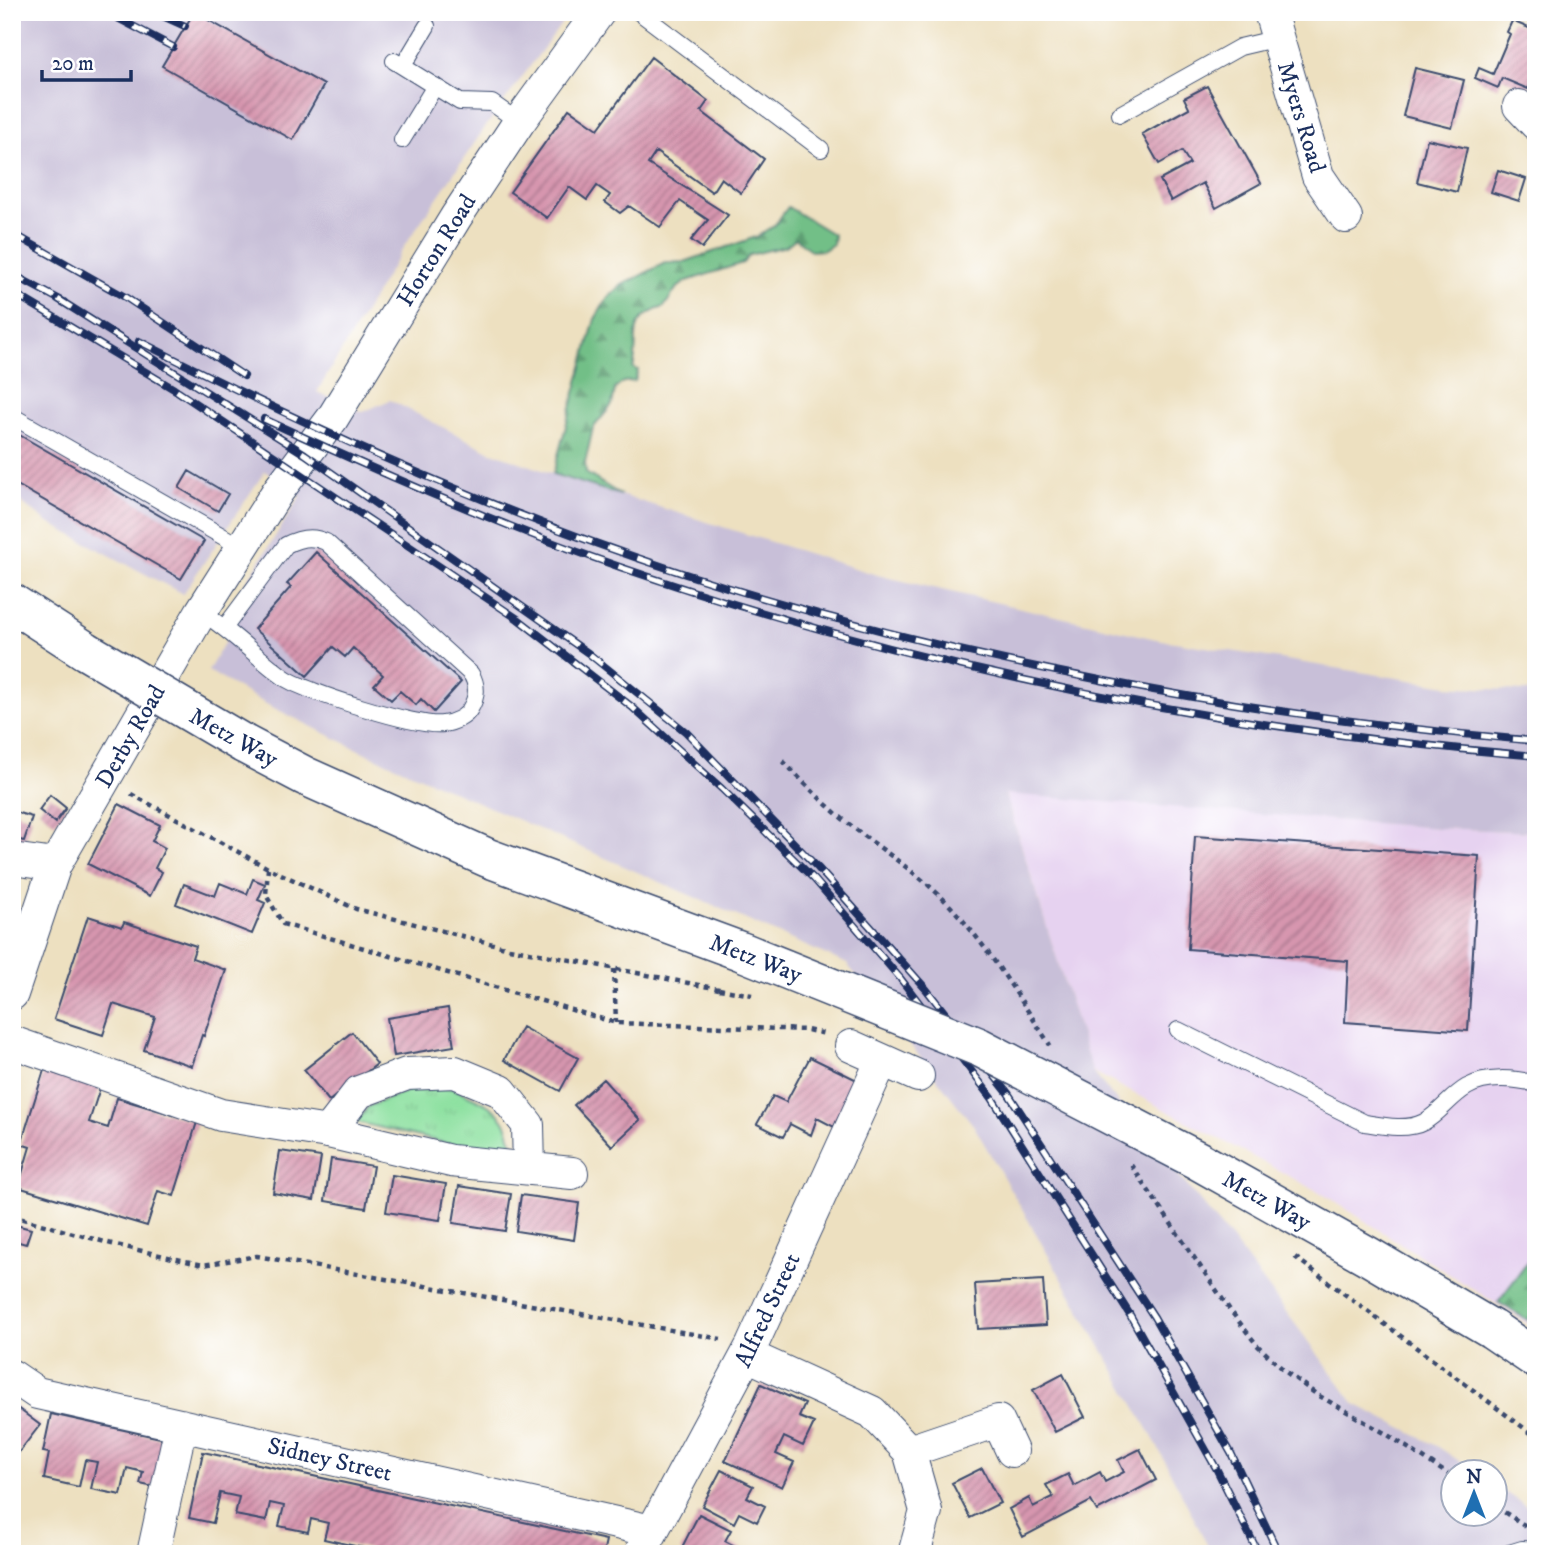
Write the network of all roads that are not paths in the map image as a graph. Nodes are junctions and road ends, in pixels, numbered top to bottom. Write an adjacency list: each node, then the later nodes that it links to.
1 (599, 12): 7 (street, Horton Road)
2 (639, 12): 9 (lane)
3 (1274, 25): 6 (lane); 10 (street, Myers Road)
4 (427, 26): 5 (lane)
5 (435, 86): 7 (lane); 8 (lane)
6 (1121, 114)
7 (519, 122): 12 (street, Horton Road)
8 (402, 140)
9 (821, 149)
10 (1346, 218)
11 (12, 416): 13 (lane)
12 (278, 491): 13 (street, Derby Road)
13 (243, 548): 15 (street, Derby Road)
14 (12, 603): 28 (main road, Metz Way, bridge)
15 (213, 620): 15 (lane); 17 (street, Derby Road)
16 (12, 859): 17 (street)
17 (55, 865): 18 (street, Derby Road)
18 (12, 994)
19 (1178, 1030): 24 (lane)
20 (12, 1042): 25 (street)
21 (850, 1046): 22 (street)
22 (882, 1060): 23 (street); 30 (street, Alfred Street)
23 (918, 1076)
24 (1536, 1084)
25 (328, 1132): 26 (street); 26 (street)
26 (529, 1169): 27 (street)
27 (572, 1173)
28 (1492, 1329): 29 (main road, Metz Way); 31 (main road, Metz Way)
29 (1536, 1349)
30 (750, 1350): 34 (street); 36 (street, Alfred Street)
31 (1536, 1359)
32 (12, 1376): 33 (street, Sidney Street)
33 (181, 1425): 36 (street, Sidney Street); 38 (street)
34 (909, 1451): 35 (street); 39 (street)
35 (1012, 1451)
36 (646, 1542)
37 (1536, 1550): 40 (lane)
38 (153, 1554)
39 (915, 1554)
40 (1506, 1554)

